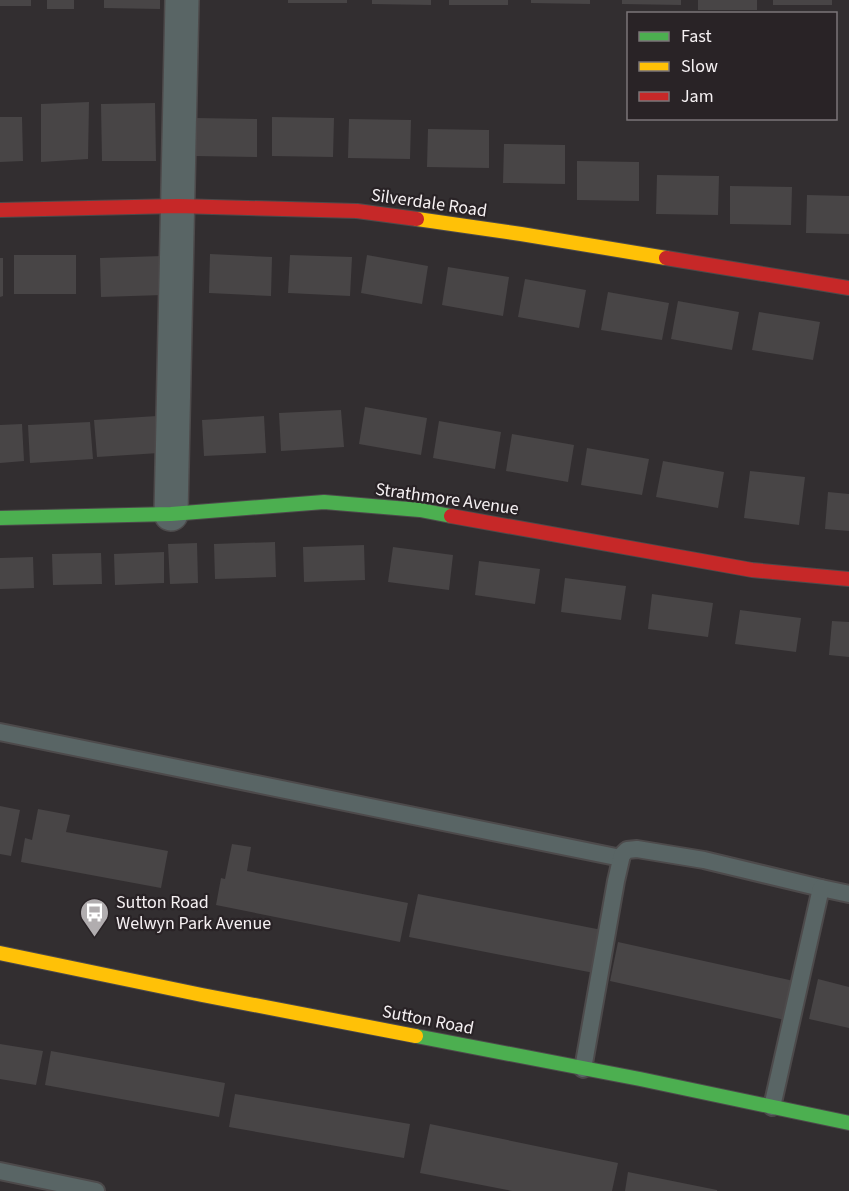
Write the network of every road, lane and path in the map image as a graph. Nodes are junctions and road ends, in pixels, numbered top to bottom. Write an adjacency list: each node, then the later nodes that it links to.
1 (182, 0): 2 (street)
2 (178, 206): 3 (street, Silverdale Road); 4 (street, Silverdale Road); 5 (street)
3 (0, 210)
4 (849, 288)
5 (171, 514): 6 (street, Strathmore Avenue); 7 (street, Strathmore Avenue)
6 (0, 518)
7 (849, 579)
8 (0, 732): 9 (lane)
9 (621, 858): 10 (lane); 13 (lane)
10 (821, 888): 11 (lane); 14 (lane)
11 (849, 894)
12 (0, 953): 13 (street, Sutton Road)
13 (583, 1069): 14 (street, Sutton Road)
14 (772, 1107): 15 (street, Sutton Road)
15 (849, 1123)
16 (0, 1171): 17 (lane)
17 (96, 1191)

